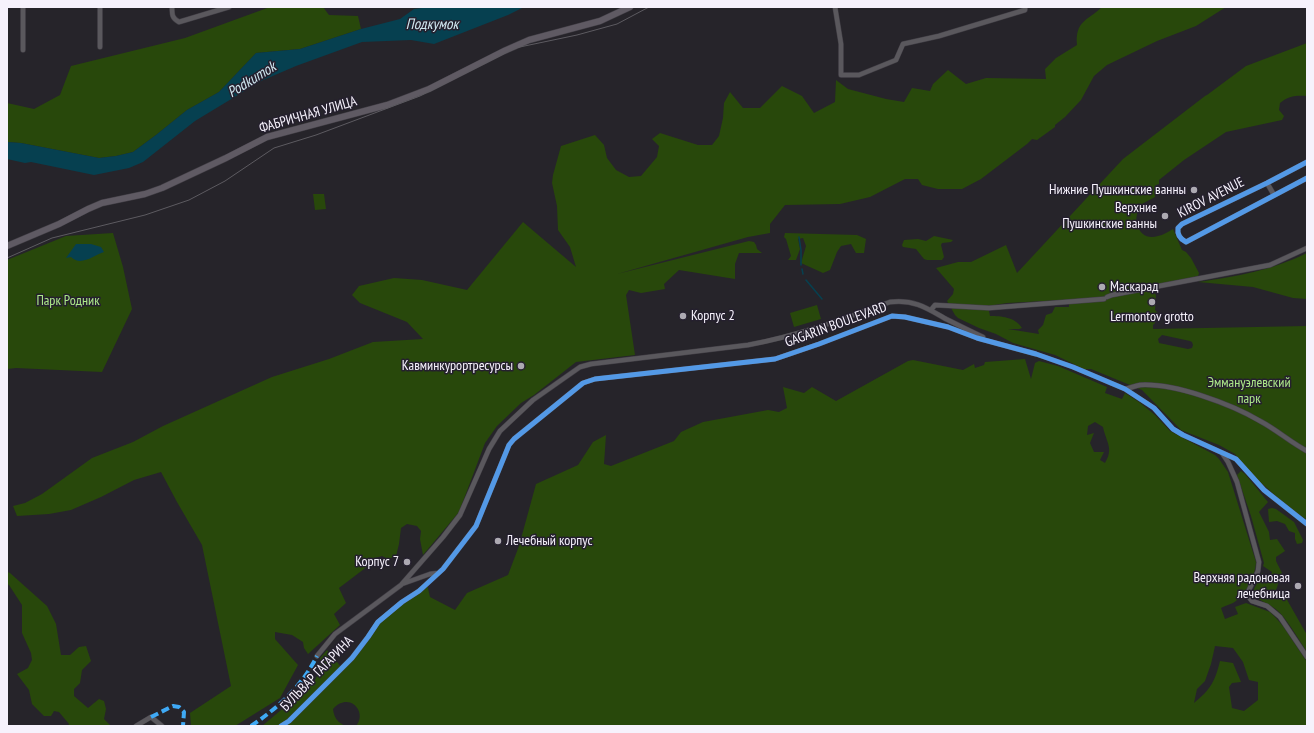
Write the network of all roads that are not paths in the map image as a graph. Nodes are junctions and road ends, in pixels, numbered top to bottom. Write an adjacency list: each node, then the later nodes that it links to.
1 (24, 7): 9 (street)
2 (100, 7): 8 (street)
3 (172, 7): 4 (street)
4 (229, 7)
5 (630, 7): 14 (main road, ФАБРИЧНАЯ УЛИЦА)
6 (835, 7): 7 (street)
7 (1025, 8)
8 (100, 47)
9 (23, 50)
10 (1307, 162): 12 (street, KIROV AVENUE)
11 (1307, 178): 13 (street, KIROV AVENUE)
12 (1267, 183): 13 (street); 13 (street, KIROV AVENUE)
13 (1274, 195)
14 (7, 246)
15 (1307, 248): 16 (street)
16 (931, 310): 17 (street, GAGARIN BOULEVARD); 23 (street, GAGARIN BOULEVARD)
17 (995, 342): 18 (street, GAGARIN BOULEVARD); 22 (street, GAGARIN BOULEVARD)
18 (1125, 389): 19 (street, GAGARIN BOULEVARD); 20 (street)
19 (1221, 451): 21 (street, GAGARIN BOULEVARD); 25 (street)
20 (1307, 451)
21 (1307, 524)
22 (438, 573): 23 (street, GAGARIN BOULEVARD); 28 (street, БУЛЬВАР ГАГАРИНА)
23 (401, 585): 24 (street, GAGARIN BOULEVARD)
24 (317, 656)
25 (1307, 657)
26 (136, 726): 27 (street)
27 (162, 726)
28 (281, 726)

